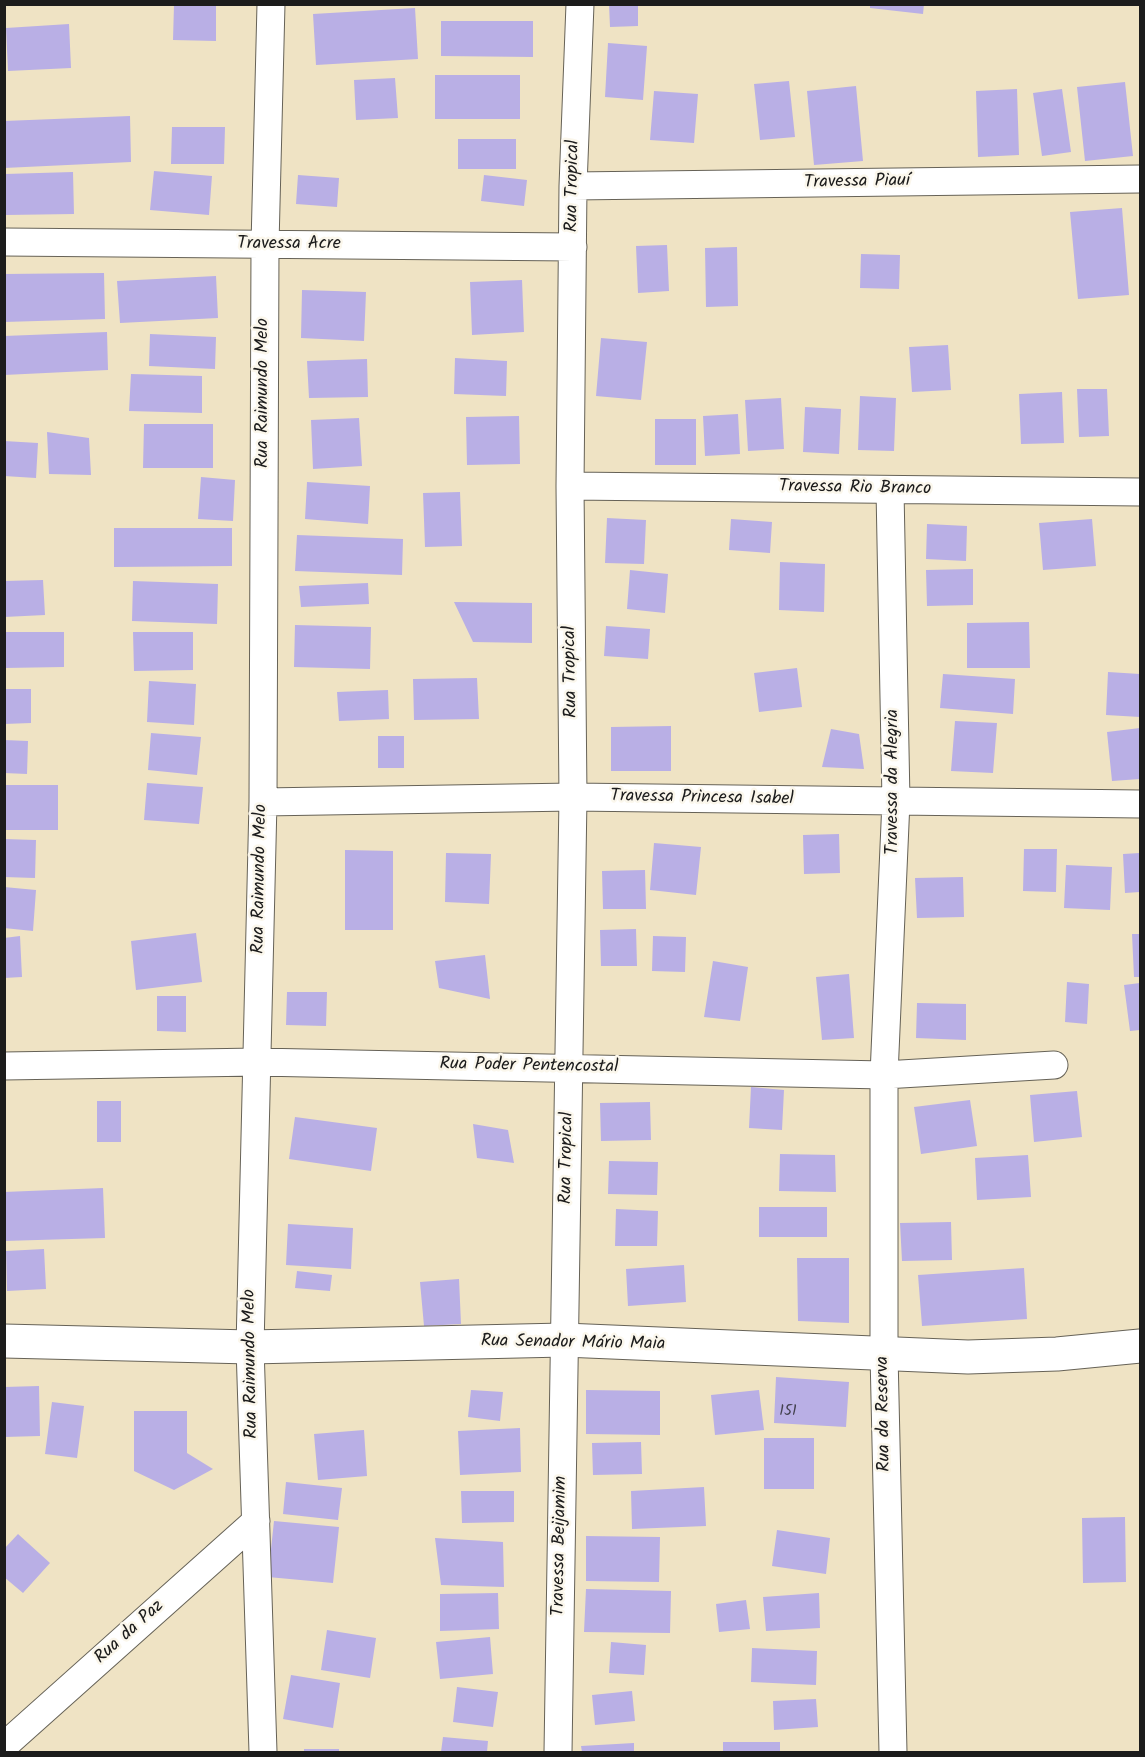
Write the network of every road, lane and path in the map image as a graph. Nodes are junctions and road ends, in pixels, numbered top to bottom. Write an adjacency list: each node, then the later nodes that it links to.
1 (271, 4): 6 (street, Rua Raimundo Melo)
2 (580, 4): 4 (street, Rua Tropical)
3 (1140, 179): 4 (street, Travessa Piauí)
4 (573, 186): 7 (street, Rua Tropical)
5 (4, 242): 6 (street, Travessa Acre)
6 (265, 246): 7 (street, Travessa Acre); 13 (street, Rua Raimundo Melo)
7 (573, 247): 8 (street, Rua Tropical)
8 (570, 486): 9 (street, Travessa Rio Branco); 11 (street, Rua Tropical)
9 (890, 490): 10 (street, Travessa Rio Branco); 12 (street, Travessa da Alegria)
10 (1140, 492)
11 (573, 797): 12 (street, Travessa Princesa Isabel); 13 (street, Travessa Princesa Isabel); 18 (street, Rua Tropical)
12 (896, 801): 14 (street, Travessa Princesa Isabel); 19 (street, Travessa da Alegria)
13 (263, 802): 15 (street, Rua Raimundo Melo)
14 (1140, 804)
15 (258, 1062): 17 (street, Rua Poder Pentencostal); 18 (street, Rua Poder Pentencostal); 23 (street, Rua Raimundo Melo)
16 (1054, 1065): 19 (street, Rua Poder Pentencostal)
17 (4, 1066)
18 (570, 1067): 19 (street, Rua Poder Pentencostal); 20 (street, Rua Tropical)
19 (884, 1075): 24 (street, Rua da Reserva)
20 (564, 1340): 23 (street, Rua Senador Mário Maia); 24 (street, Rua Senador Mário Maia); 28 (street, Travessa Beijamim)
21 (4, 1341): 23 (street, Rua Senador Mário Maia)
22 (1140, 1346): 24 (street, Rua Senador Mário Maia)
23 (250, 1347): 25 (street, Rua Raimundo Melo)
24 (884, 1354): 29 (street, Rua da Reserva)
25 (256, 1521): 26 (street, Rua da Paz); 27 (street, Rua Raimundo Melo)
26 (4, 1746)
27 (263, 1752)
28 (558, 1752)
29 (893, 1752)

